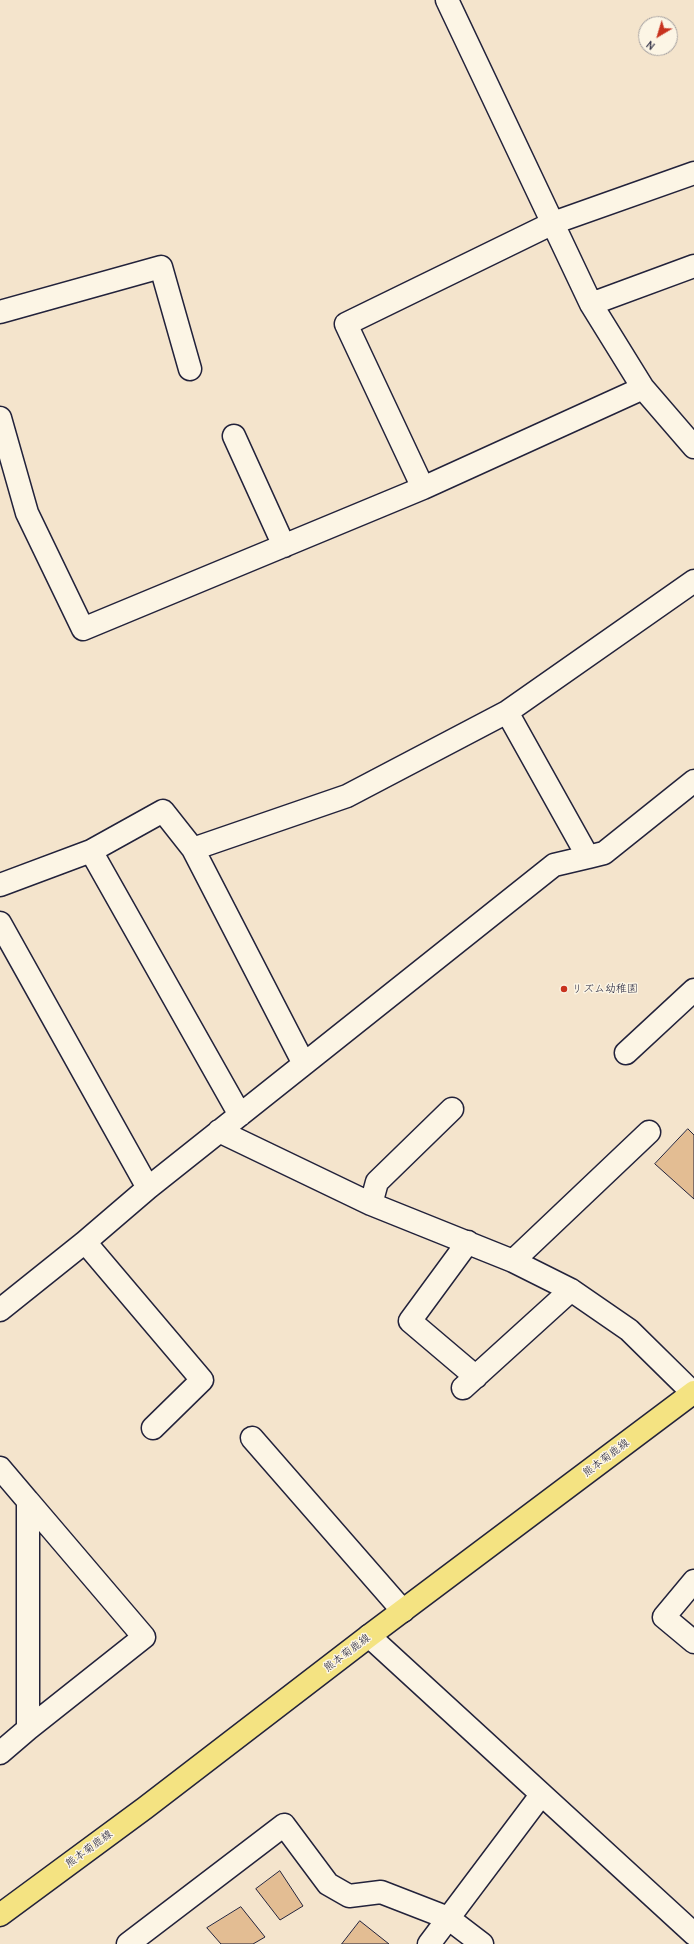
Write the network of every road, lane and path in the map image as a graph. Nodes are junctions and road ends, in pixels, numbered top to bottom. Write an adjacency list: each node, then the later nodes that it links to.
1 (447, 0): 3 (street)
2 (694, 173): 3 (street)
3 (552, 224): 5 (street); 12 (street)
4 (694, 266): 5 (street)
5 (591, 304): 8 (street)
6 (0, 312): 7 (street)
7 (190, 369)
8 (643, 388): 11 (street); 12 (street)
9 (0, 418): 13 (street)
10 (234, 436): 13 (street)
11 (694, 447)
12 (424, 488): 13 (street)
13 (284, 546)
14 (694, 582): 15 (street)
15 (507, 712): 17 (street); 19 (street)
16 (694, 781): 19 (street)
17 (193, 849): 18 (street); 24 (street)
18 (91, 851): 20 (street); 26 (street)
19 (588, 857): 24 (street)
20 (0, 885)
21 (0, 923): 29 (street)
22 (694, 990): 23 (street)
23 (626, 1053)
24 (304, 1064): 26 (street)
25 (452, 1109): 30 (street)
26 (240, 1114): 27 (street)
27 (219, 1131): 29 (street); 30 (street)
28 (648, 1132): 33 (street)
29 (148, 1188): 31 (street)
30 (371, 1204): 32 (street)
31 (85, 1242): 35 (street); 37 (street)
32 (468, 1242): 33 (street); 34 (street)
33 (513, 1261): 34 (street)
34 (571, 1290): 36 (street)
35 (0, 1310)
36 (694, 1393): 42 (main road, 熊本菊鹿線)
37 (153, 1428)
38 (252, 1438): 42 (street)
39 (0, 1468): 40 (street)
40 (28, 1502): 45 (street); 45 (street)
41 (694, 1581): 44 (street)
42 (403, 1611): 43 (main road, 熊本菊鹿線)
43 (369, 1636): 47 (street); 48 (main road, 熊本菊鹿線)
44 (694, 1642)
45 (28, 1729): 46 (street)
46 (0, 1753)
47 (541, 1795): 49 (street); 50 (street)
48 (0, 1915)
49 (448, 1918): 51 (street); 52 (street); 53 (street)
50 (694, 1934)
51 (128, 1944)
52 (429, 1944)
53 (482, 1944)

